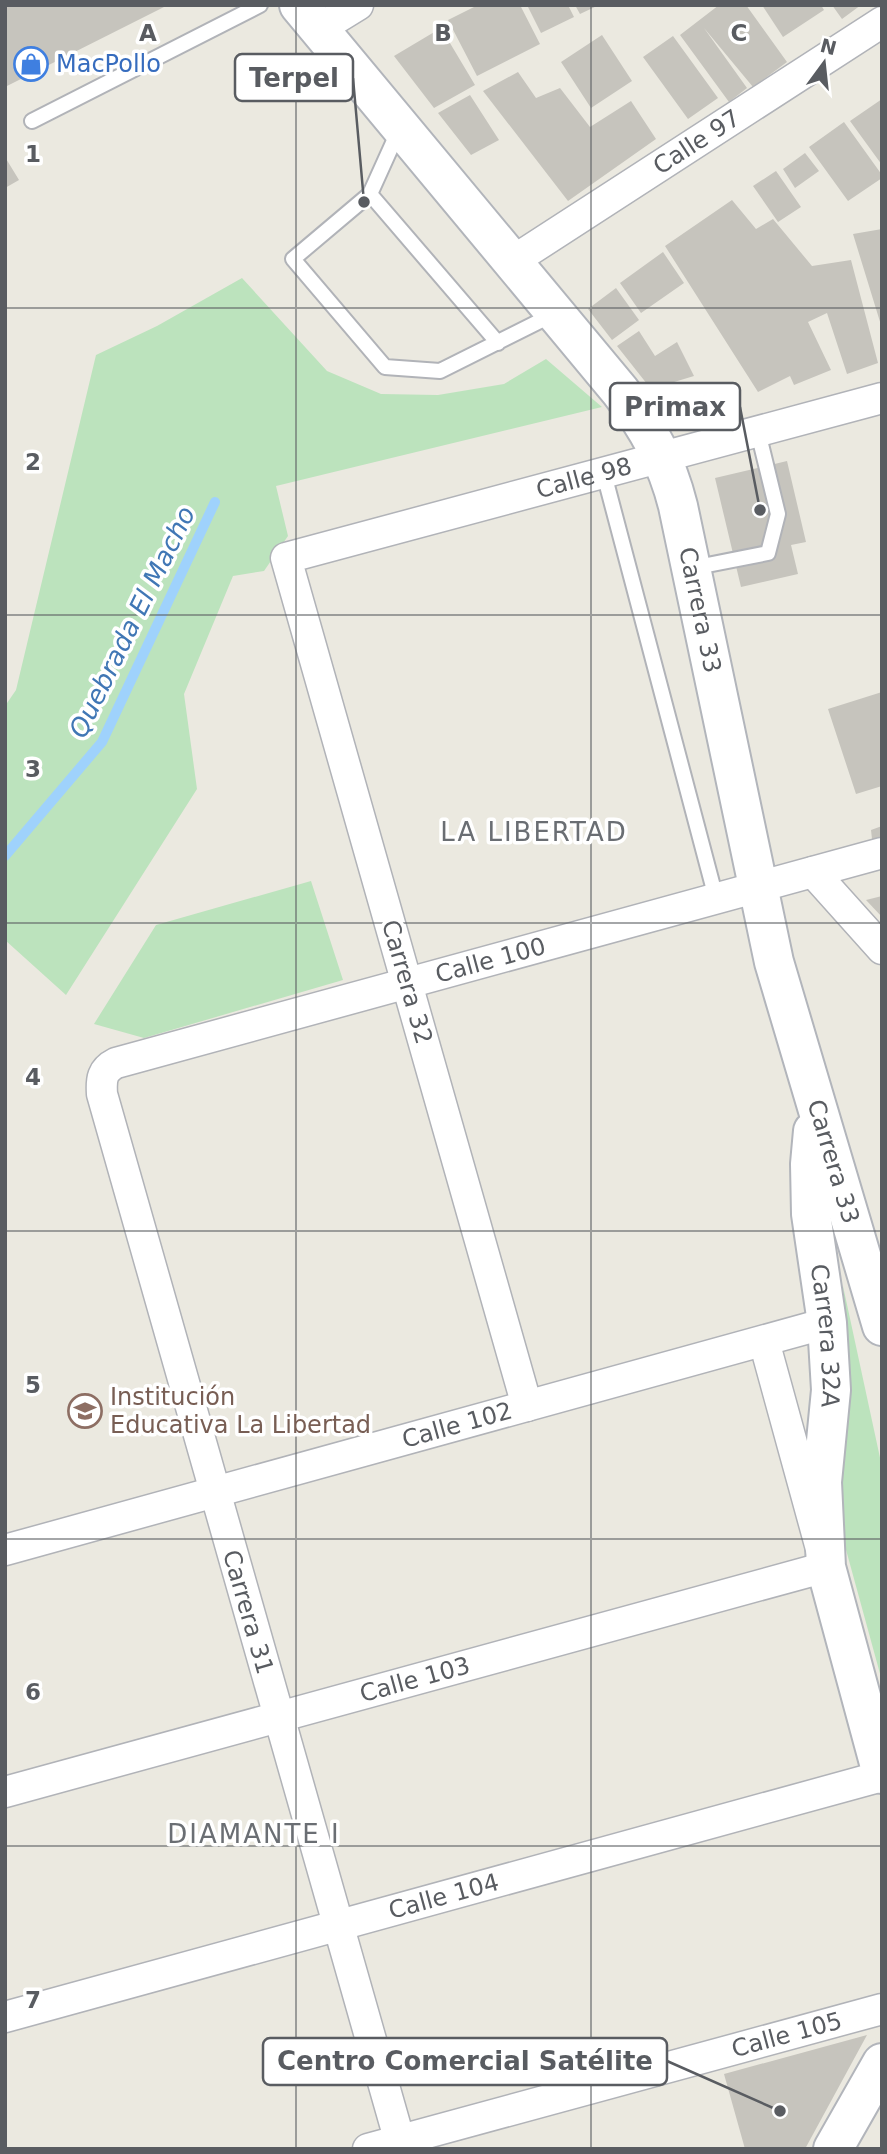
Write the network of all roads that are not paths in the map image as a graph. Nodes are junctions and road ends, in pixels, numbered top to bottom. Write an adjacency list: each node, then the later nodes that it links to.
1 (260, 5): 5 (lane)
2 (358, 5): 3 (street)
3 (309, 17): 6 (main road, Carrera 33)
4 (882, 22): 8 (street, Calle 97)
5 (32, 121)
6 (400, 127): 7 (lane); 8 (main road, Carrera 33)
7 (370, 194): 10 (lane); 10 (lane)
8 (513, 261): 9 (main road, Carrera 33)
9 (556, 313): 10 (lane); 13 (main road, Carrera 33)
10 (498, 343)
11 (882, 398): 12 (street, Calle 98)
12 (758, 432): 13 (street, Calle 98); 16 (lane)
13 (663, 458): 14 (street, Calle 98); 16 (main road, Carrera 33)
14 (604, 474): 15 (street, Calle 98); 20 (lane)
15 (286, 558): 22 (street, Carrera 32)
16 (691, 568): 19 (main road, Carrera 33)
17 (882, 853): 18 (street, Calle 100)
18 (813, 872): 19 (street, Calle 100); 21 (street)
19 (757, 887): 20 (street, Calle 100); 24 (main road, Carrera 33)
20 (716, 898): 22 (street, Calle 100)
21 (882, 949)
22 (407, 983): 23 (street, Calle 100); 28 (street, Carrera 32)
23 (103, 1073): 29 (street, Carrera 31)
24 (816, 1107): 25 (main road, Carrera 32A); 26 (main road, Carrera 33)
25 (827, 1324): 27 (street, Calle 102); 31 (main road, Carrera 32A)
26 (882, 1326)
27 (764, 1341): 28 (street, Calle 102); 31 (street, Carrera 32A)
28 (527, 1406): 29 (street, Calle 102)
29 (214, 1492): 30 (street, Calle 102); 32 (street, Carrera 31)
30 (5, 1550)
31 (825, 1567): 32 (street, Calle 103); 33 (main road, Carrera 32A)
32 (278, 1717): 34 (street, Calle 103); 35 (street, Carrera 31)
33 (882, 1775): 35 (street, Calle 104)
34 (5, 1792)
35 (338, 1926): 37 (street, Calle 104); 39 (street, Carrera 31)
36 (882, 2009): 39 (street, Calle 105)
37 (5, 2017)
38 (882, 2063): 41 (main road)
39 (400, 2145): 40 (street, Calle 105)
40 (368, 2149)
41 (833, 2149)

